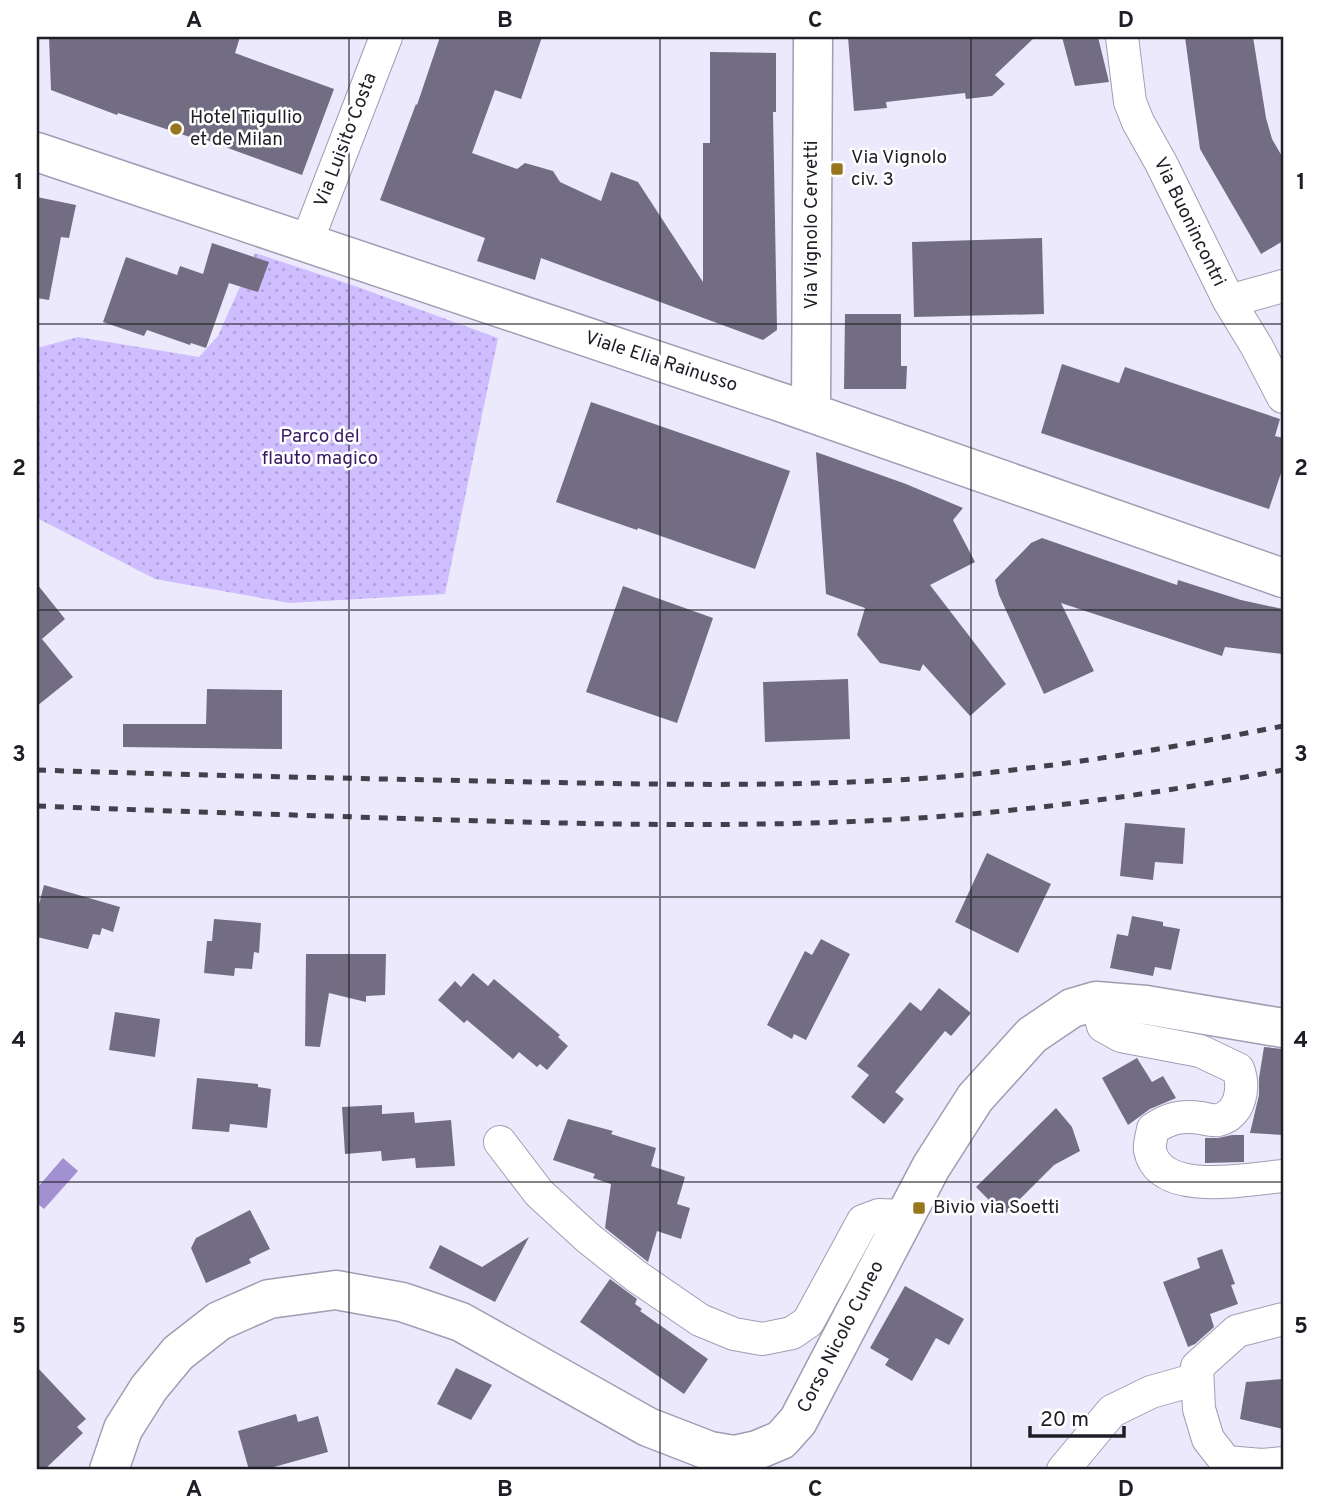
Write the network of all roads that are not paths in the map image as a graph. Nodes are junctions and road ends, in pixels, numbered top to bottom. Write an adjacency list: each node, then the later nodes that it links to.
1 (386, 37): 5 (street, Via Luisito Costa)
2 (813, 37): 10 (main road, Via Vignolo Cervetti)
3 (1122, 37): 7 (street, Via Buonincontri)
4 (37, 152): 5 (main road, Viale Elia Rainusso)
5 (306, 244): 10 (main road, Viale Elia Rainusso)
6 (1283, 286): 7 (street)
7 (1229, 302): 8 (street, Via Buonincontri)
8 (1270, 345): 9 (street, Via Buonincontri)
9 (1283, 397)
10 (811, 413): 11 (main road, Viale Elia Rainusso)
11 (1283, 578)
12 (1096, 1002): 13 (main road, Corso Nicolo Cuneo); 15 (street); 16 (main road, Corso Nicolo Cuneo)
13 (1283, 1028)
14 (500, 1142): 16 (street)
15 (1283, 1176)
16 (904, 1216): 20 (main road, Corso Nicolo Cuneo)
17 (1283, 1319): 18 (street)
18 (1197, 1379): 19 (street); 21 (street)
19 (1283, 1463)
20 (109, 1470)
21 (1063, 1470)

